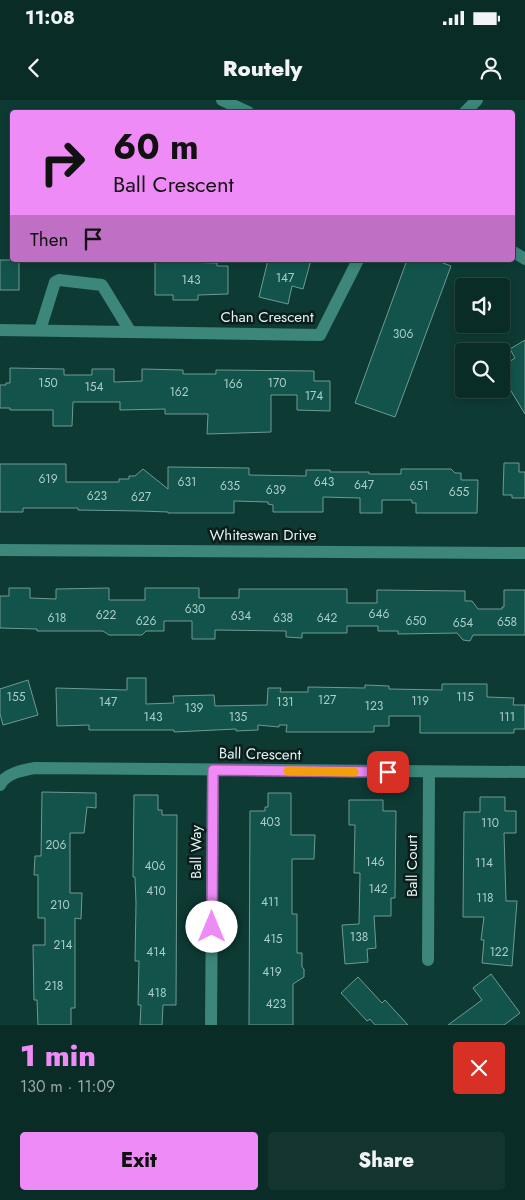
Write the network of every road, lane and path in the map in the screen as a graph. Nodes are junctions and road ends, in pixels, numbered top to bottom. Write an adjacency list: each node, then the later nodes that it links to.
1 (222, 100): 3 (street)
2 (477, 100): 4 (street)
3 (244, 110)
4 (467, 110)
5 (357, 262): 8 (street, Chan Crescent)
6 (0, 330): 7 (street, Chan Crescent)
7 (40, 330): 8 (street, Chan Crescent); 8 (street)
8 (130, 332)
9 (0, 550): 10 (street, Whiteswan Drive)
10 (525, 554)
11 (213, 770): 12 (street, Ball Crescent); 14 (street, Ball Crescent); 16 (street, Ball Way)
12 (429, 772): 13 (street, Ball Crescent); 15 (street, Ball Court)
13 (525, 772)
14 (0, 785)
15 (428, 960)
16 (211, 1025)

